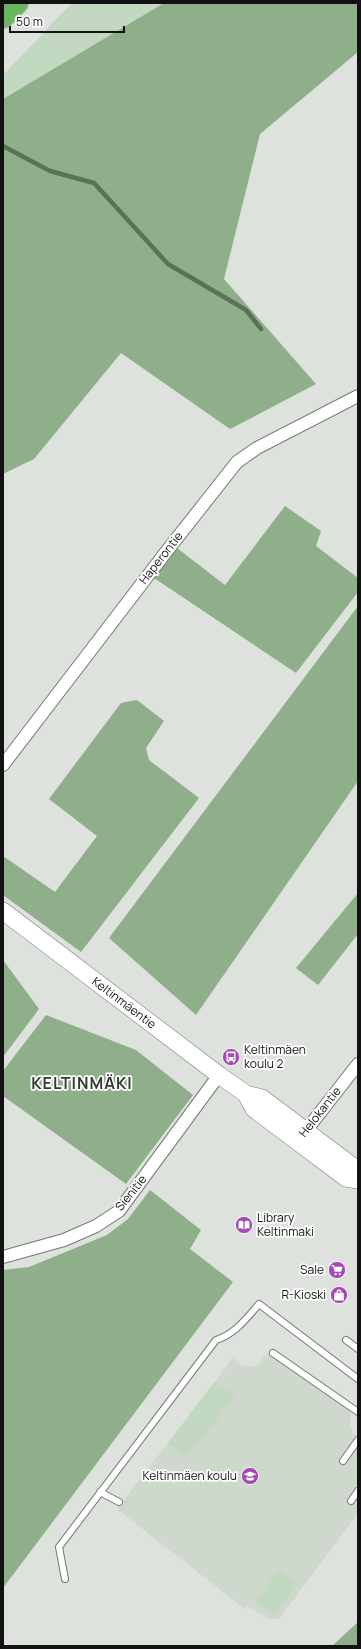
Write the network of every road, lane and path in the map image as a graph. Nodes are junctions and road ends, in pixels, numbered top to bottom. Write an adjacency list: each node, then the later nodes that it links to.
1 (17, 3): 2 (highway)
2 (3, 17)
3 (358, 396): 4 (street, Haperontie)
4 (3, 765)
5 (3, 911): 7 (main road, Keltinmäentie)
6 (358, 1064): 8 (street, Helokantie)
7 (219, 1075): 8 (main road, Keltinmäentie); 11 (street, Sienitie)
8 (302, 1136): 9 (main road, Keltinmäentie); 10 (main road, Keltinmäentie)
9 (358, 1176)
10 (358, 1180)
11 (3, 1257)
12 (346, 1340): 13 (lane)
13 (358, 1349)
14 (273, 1353): 16 (lane)
15 (358, 1379): 20 (lane)
16 (358, 1412)
17 (358, 1440): 18 (lane)
18 (343, 1461)
19 (358, 1491): 21 (lane)
20 (100, 1492): 22 (lane); 23 (lane)
21 (351, 1501)
22 (119, 1502)
23 (65, 1579)

